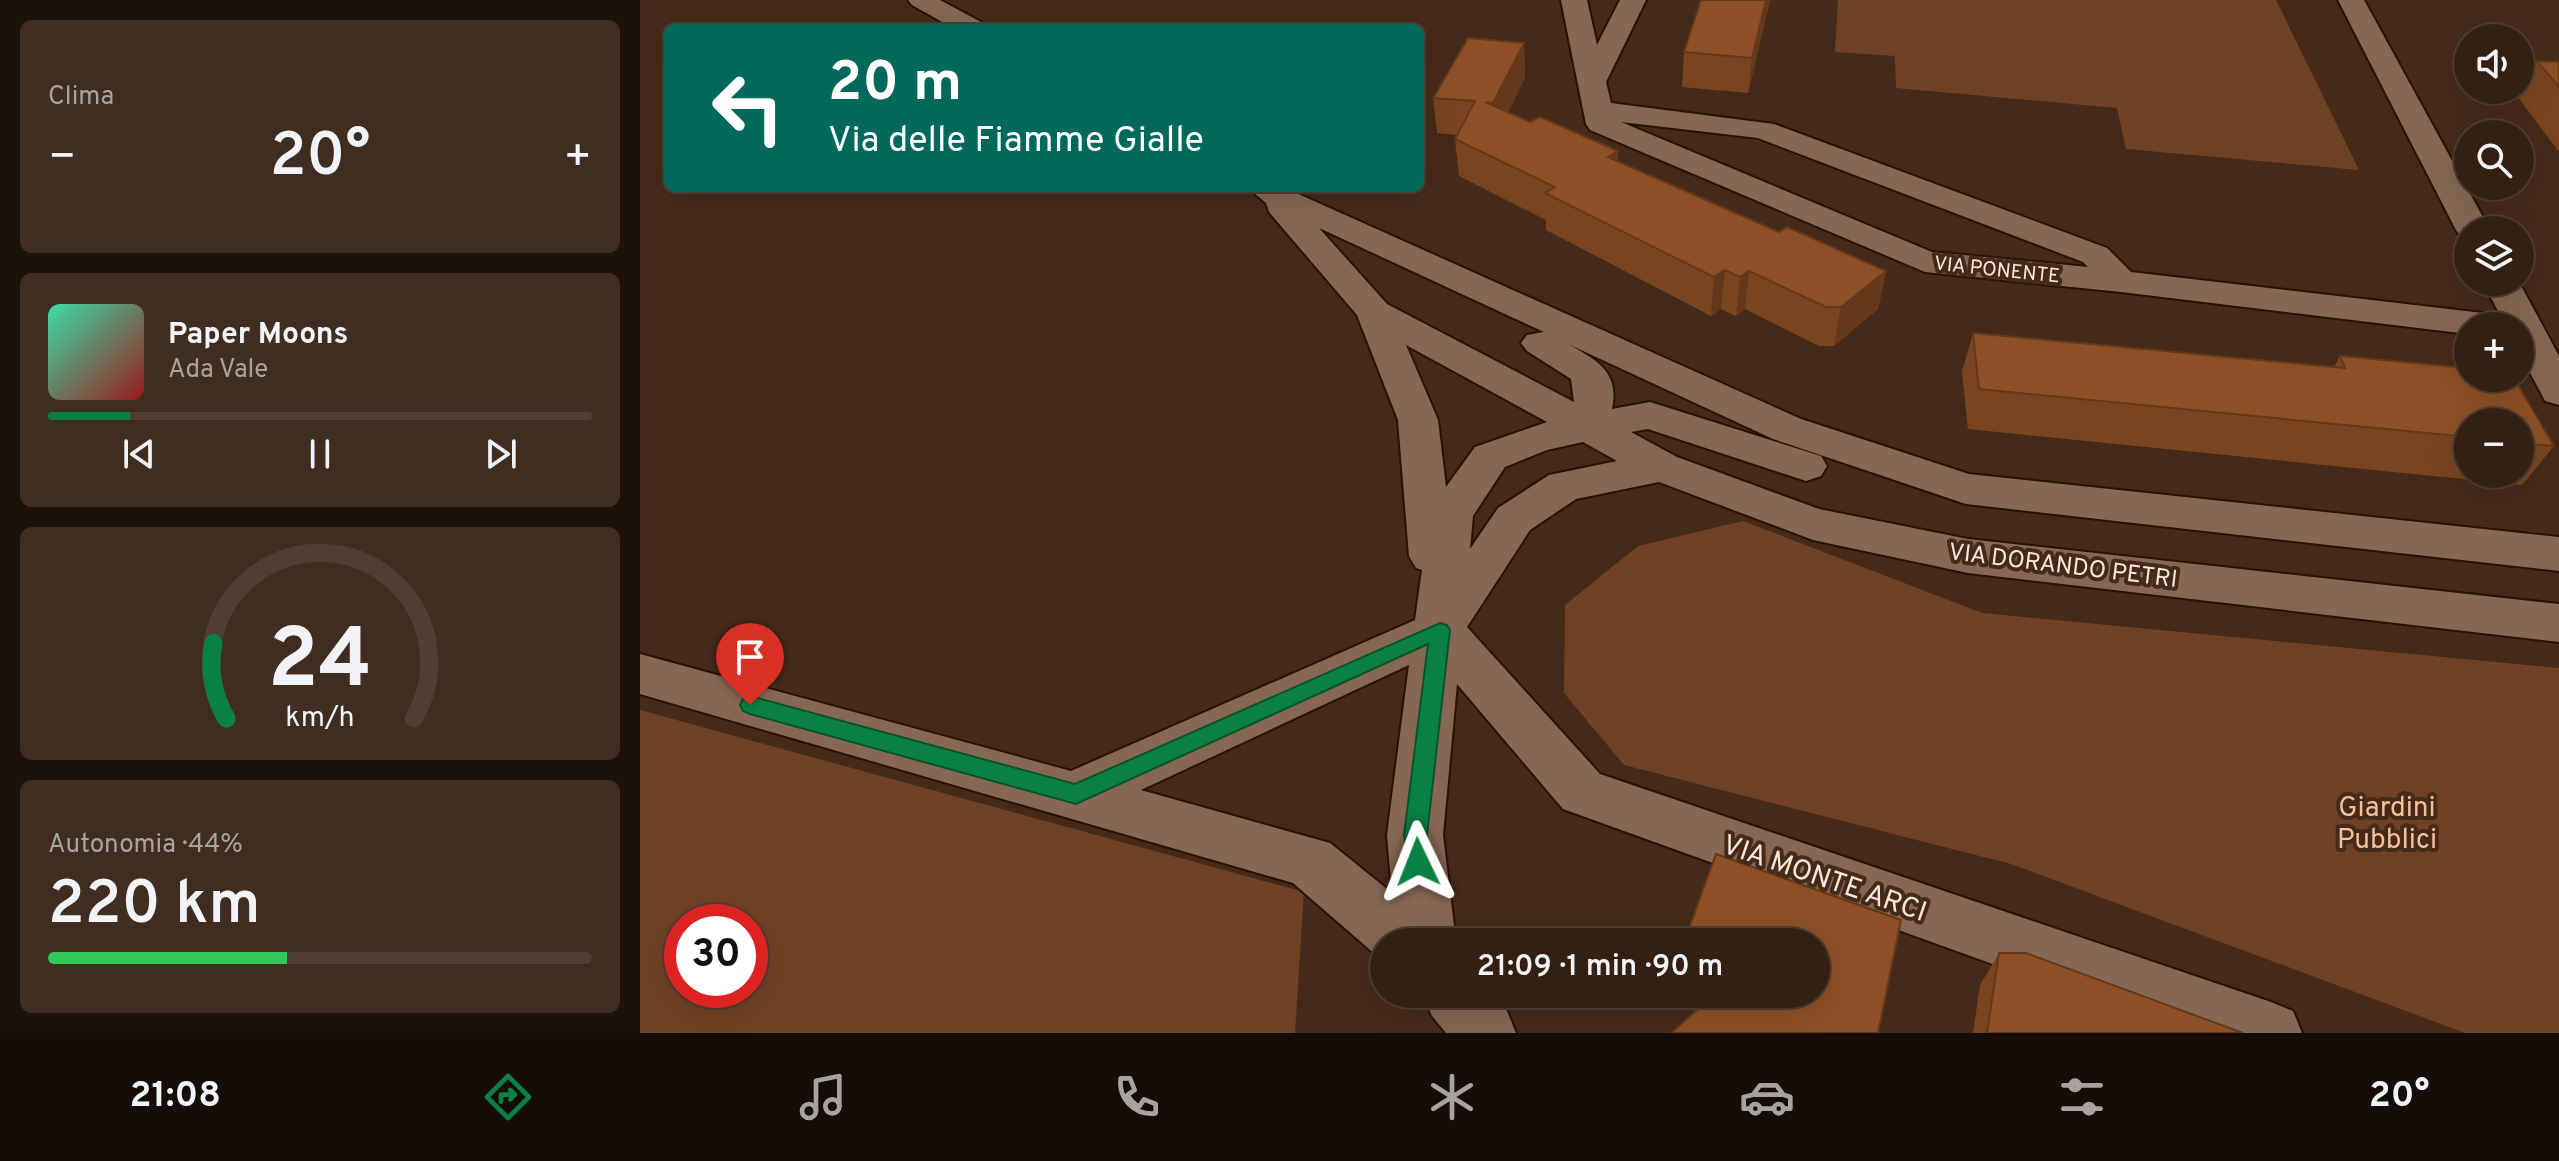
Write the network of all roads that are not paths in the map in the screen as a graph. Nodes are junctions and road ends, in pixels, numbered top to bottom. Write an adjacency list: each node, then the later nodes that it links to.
1 (921, 0): 5 (street)
2 (1574, 0): 6 (street)
3 (1633, 0): 6 (street)
4 (2351, 0): 9 (street)
5 (965, 24)
6 (1596, 95): 11 (street); 11 (street, VIA PONENTE)
7 (1266, 192): 12 (street)
8 (1267, 192): 10 (street)
9 (2466, 216)
10 (1398, 252): 16 (street); 18 (street)
11 (2121, 281): 13 (street, VIA PONENTE)
12 (1374, 312): 16 (street, VIA DORANDO PETRI); 21 (street)
13 (2454, 321)
14 (2534, 356): 15 (street)
15 (2559, 392)
16 (1588, 427): 17 (street, VIA DORANDO PETRI); 18 (street); 21 (street)
17 (1662, 467): 20 (street, VIA DORANDO PETRI); 21 (street)
18 (1966, 489): 19 (street)
19 (2559, 554)
20 (2559, 623)
21 (1440, 630): 23 (street); 25 (street); 28 (street, VIA MONTE ARCI)
22 (640, 674): 23 (street)
23 (1076, 794): 24 (street)
24 (1389, 928)
25 (1425, 928)
26 (1465, 1008): 27 (street)
27 (1485, 1033)
28 (2271, 1033)

